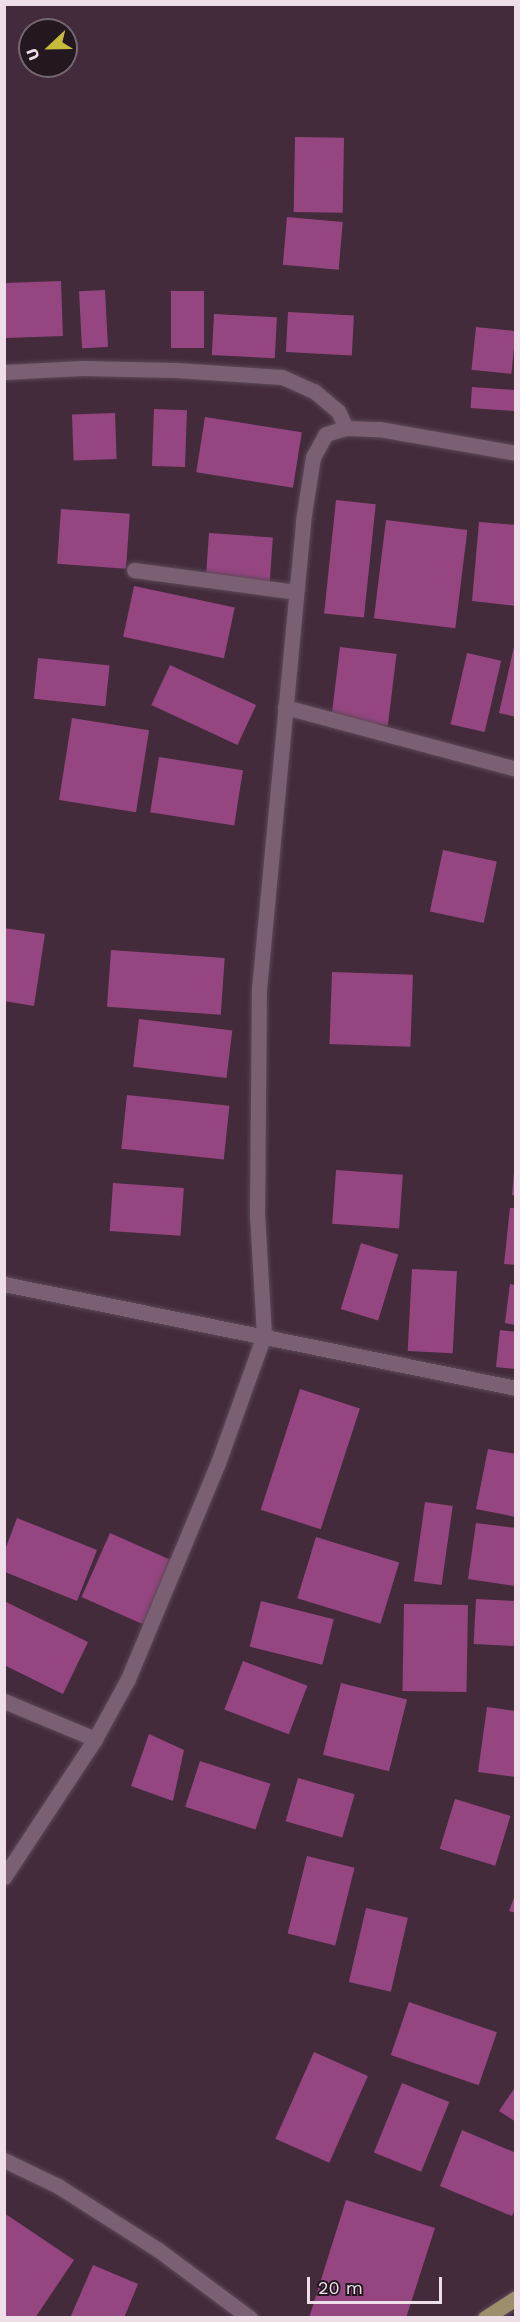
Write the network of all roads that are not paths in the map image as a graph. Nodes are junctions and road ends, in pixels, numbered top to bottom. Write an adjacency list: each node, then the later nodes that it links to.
1 (4, 372): 2 (street)
2 (346, 428): 3 (street); 5 (street)
3 (516, 453)
4 (134, 570): 5 (street)
5 (296, 592): 6 (street)
6 (285, 707): 7 (street); 9 (street)
7 (516, 769)
8 (4, 1284): 9 (street)
9 (264, 1335): 10 (street); 12 (street)
10 (516, 1388)
11 (4, 1701): 12 (street)
12 (95, 1739): 13 (street)
13 (4, 1877)
14 (4, 2160): 16 (street)
15 (516, 2298): 17 (main road)
16 (250, 2318)
17 (485, 2318)

